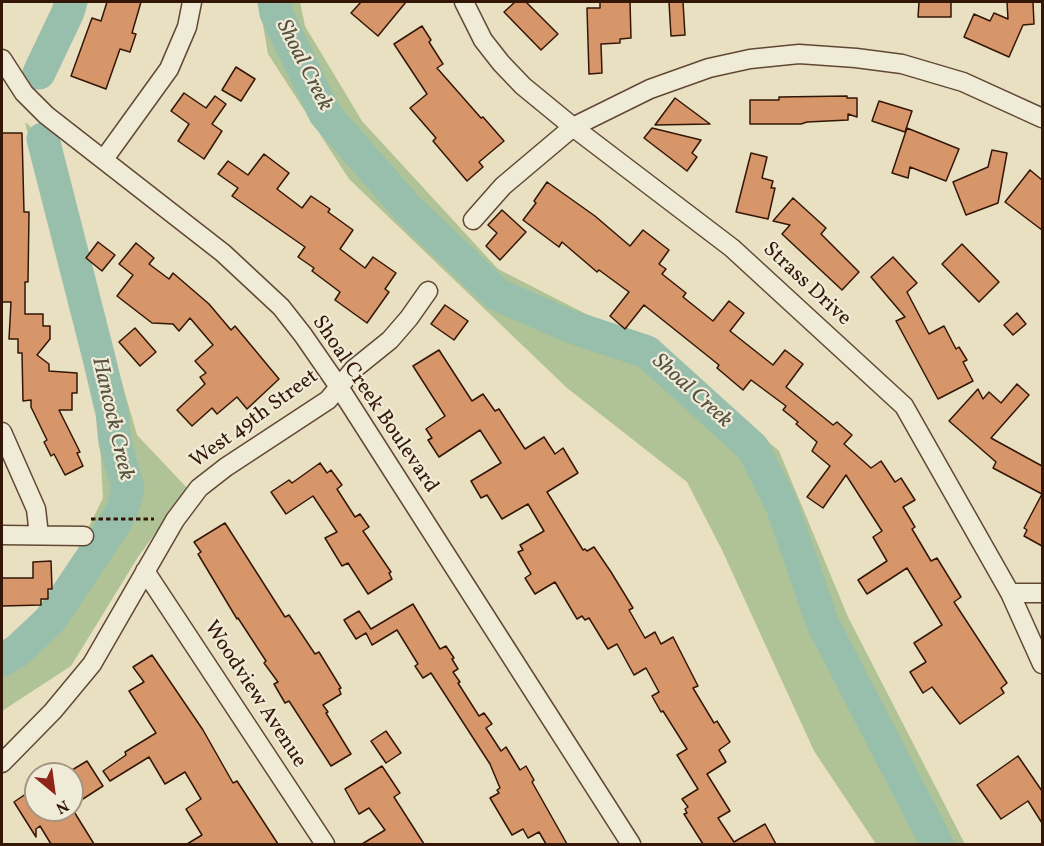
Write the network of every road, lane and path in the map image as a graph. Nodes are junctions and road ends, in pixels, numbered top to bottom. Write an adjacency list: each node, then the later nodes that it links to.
1 (192, 2): 6 (street)
2 (464, 2): 5 (street, Strass Drive)
3 (3, 66): 6 (street, Shoal Creek Boulevard)
4 (1042, 118): 5 (street)
5 (573, 127): 7 (street); 17 (street, Strass Drive)
6 (104, 159): 9 (street, Shoal Creek Boulevard)
7 (473, 220)
8 (428, 291): 9 (street, West 49th Street)
9 (339, 387): 16 (street, West 49th Street); 22 (street, Shoal Creek Boulevard)
10 (2, 432): 14 (street)
11 (103, 519): 12 (path)
12 (139, 519)
13 (2, 535): 14 (street)
14 (39, 535): 15 (street)
15 (84, 536)
16 (145, 571): 20 (street, West 49th Street); 21 (street, Woodview Avenue)
17 (1010, 593): 18 (street); 19 (street, Strass Drive)
18 (1042, 593)
19 (1042, 664)
20 (2, 763)
21 (325, 844)
22 (630, 844)

